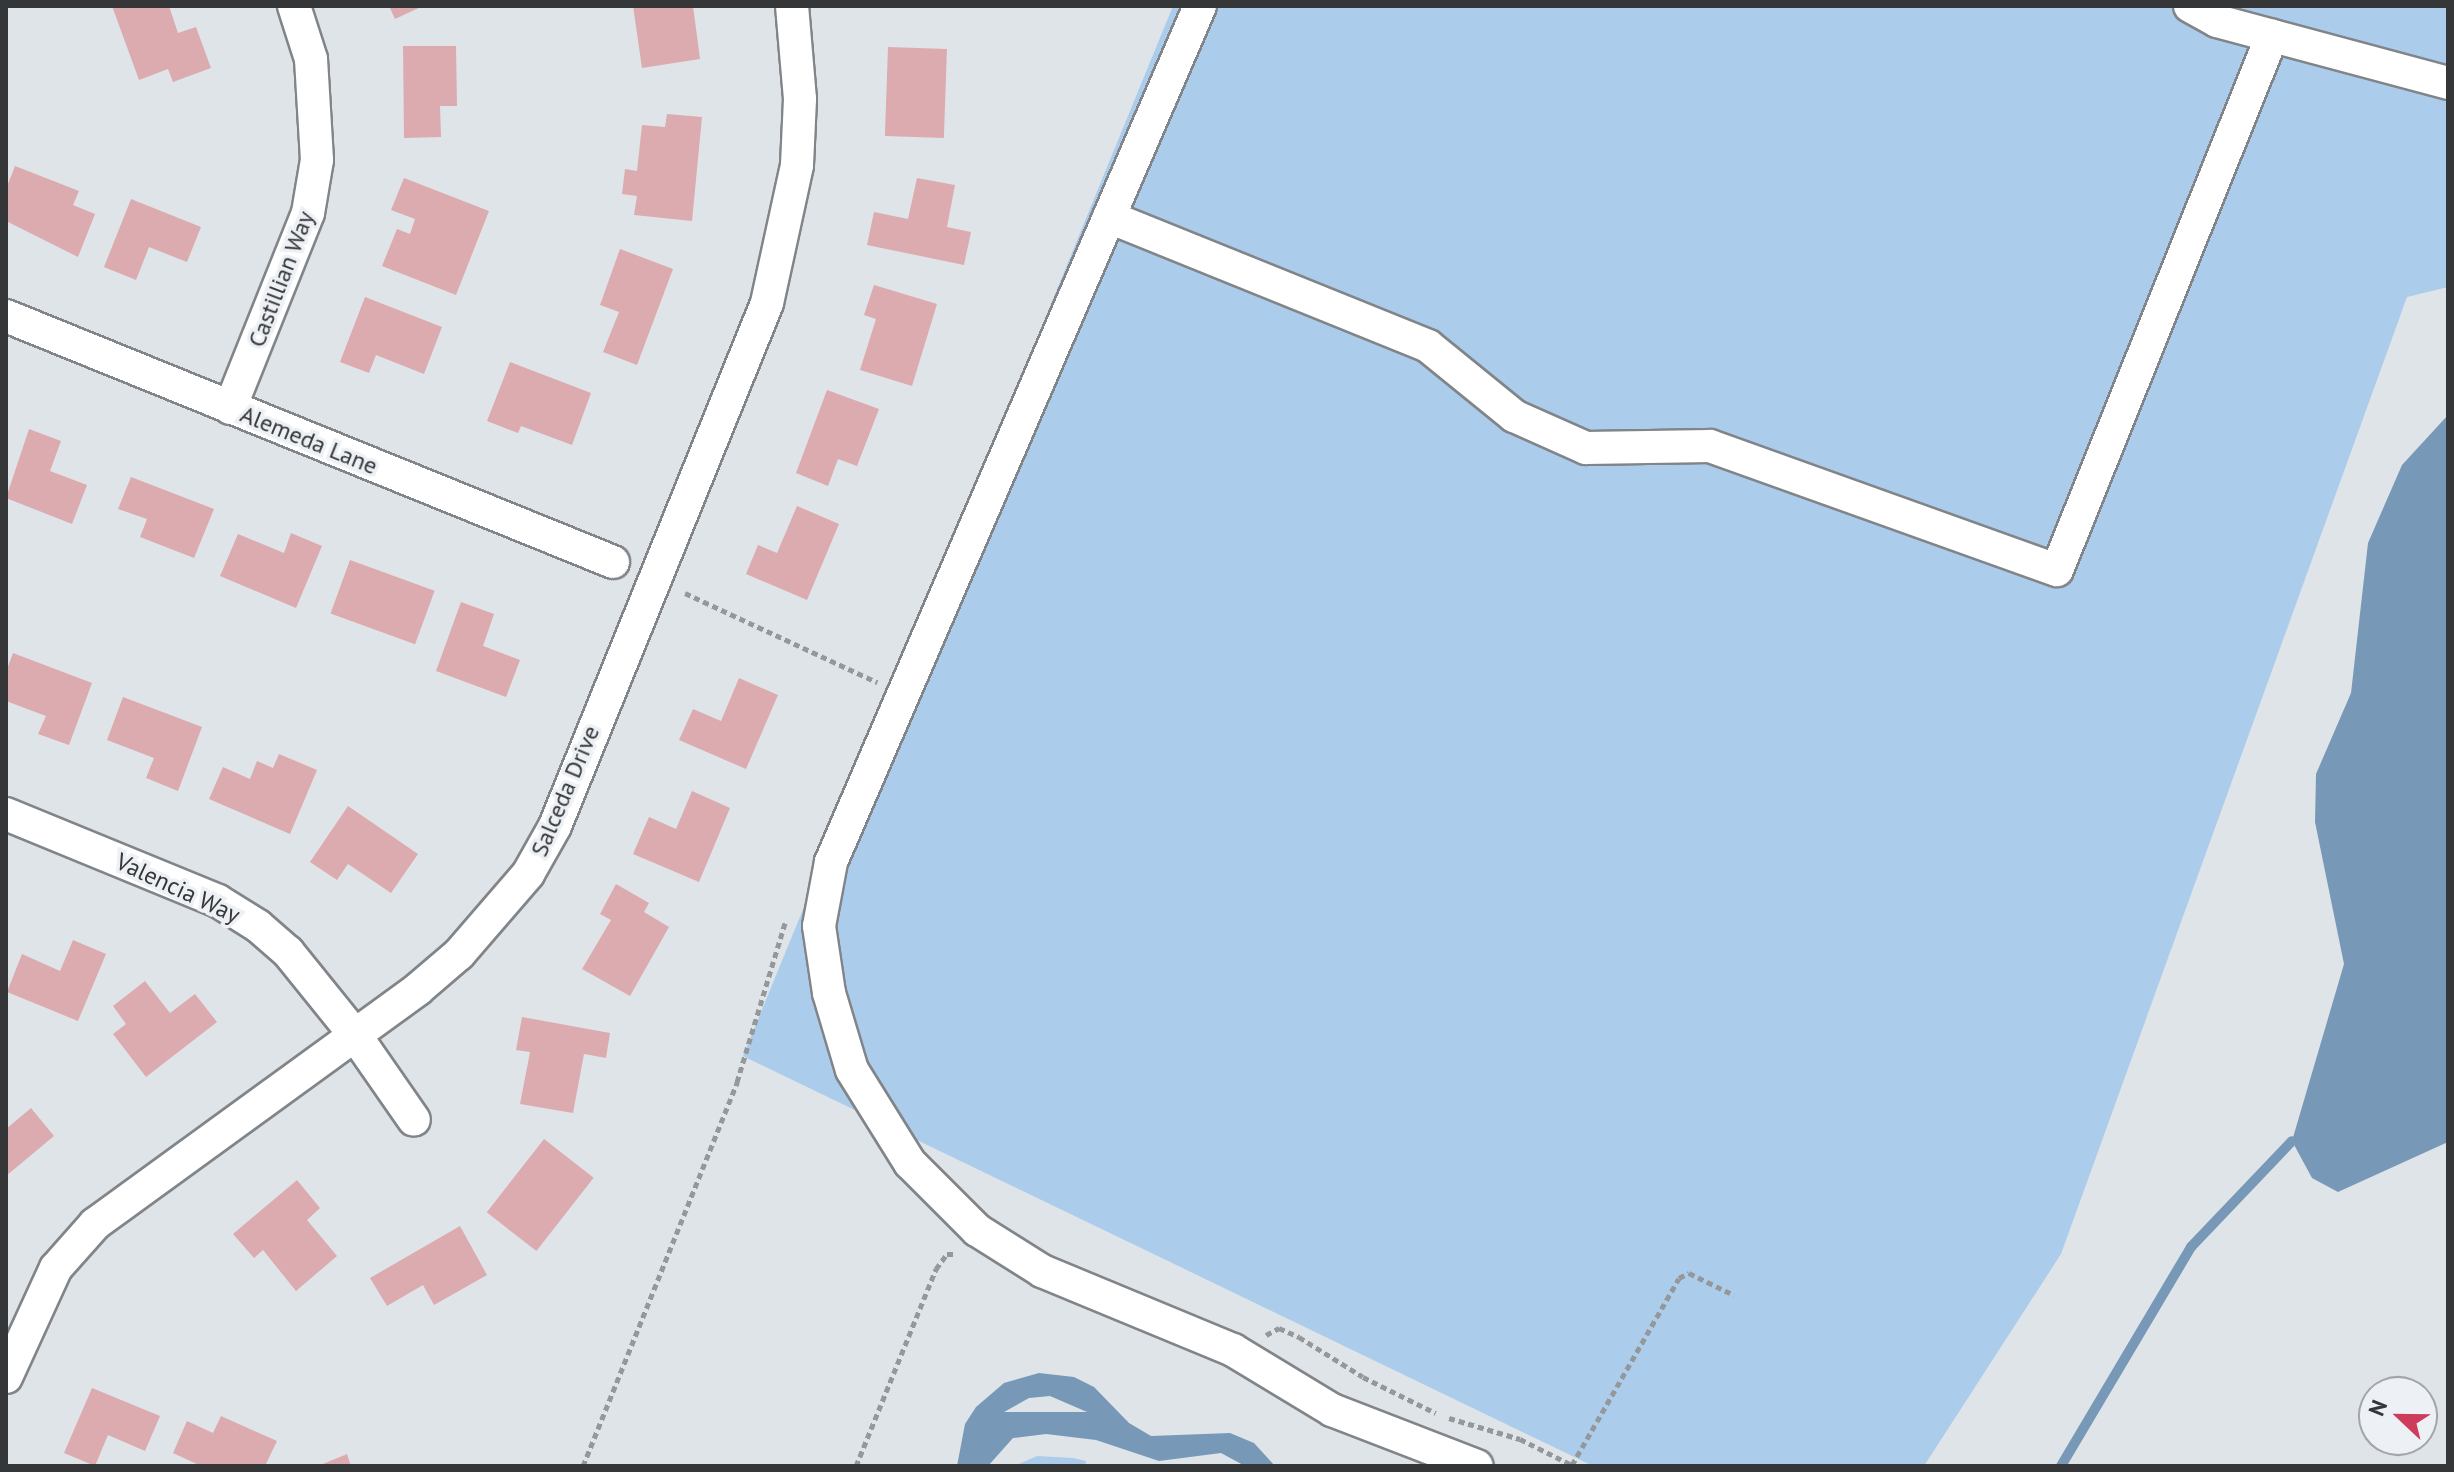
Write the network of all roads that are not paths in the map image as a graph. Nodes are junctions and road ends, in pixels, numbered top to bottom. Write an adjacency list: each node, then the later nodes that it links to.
1 (294, 6): 9 (street, Castillian Way)
2 (792, 6): 12 (street, Salceda Drive)
3 (1200, 6): 7 (street)
4 (2190, 6): 5 (street)
5 (2272, 36): 6 (street); 7 (street)
6 (2448, 83)
7 (1109, 217): 16 (street)
8 (6, 316): 9 (street, Alemeda Lane)
9 (230, 408): 10 (street, Alemeda Lane)
10 (613, 562)
11 (6, 814): 12 (street, Valencia Way)
12 (355, 1035): 13 (street, Valencia Way); 14 (street, Salceda Drive)
13 (414, 1120)
14 (18, 1312): 15 (street, Salceda Drive)
15 (6, 1377)
16 (1404, 1452): 17 (street)
17 (1477, 1466)

